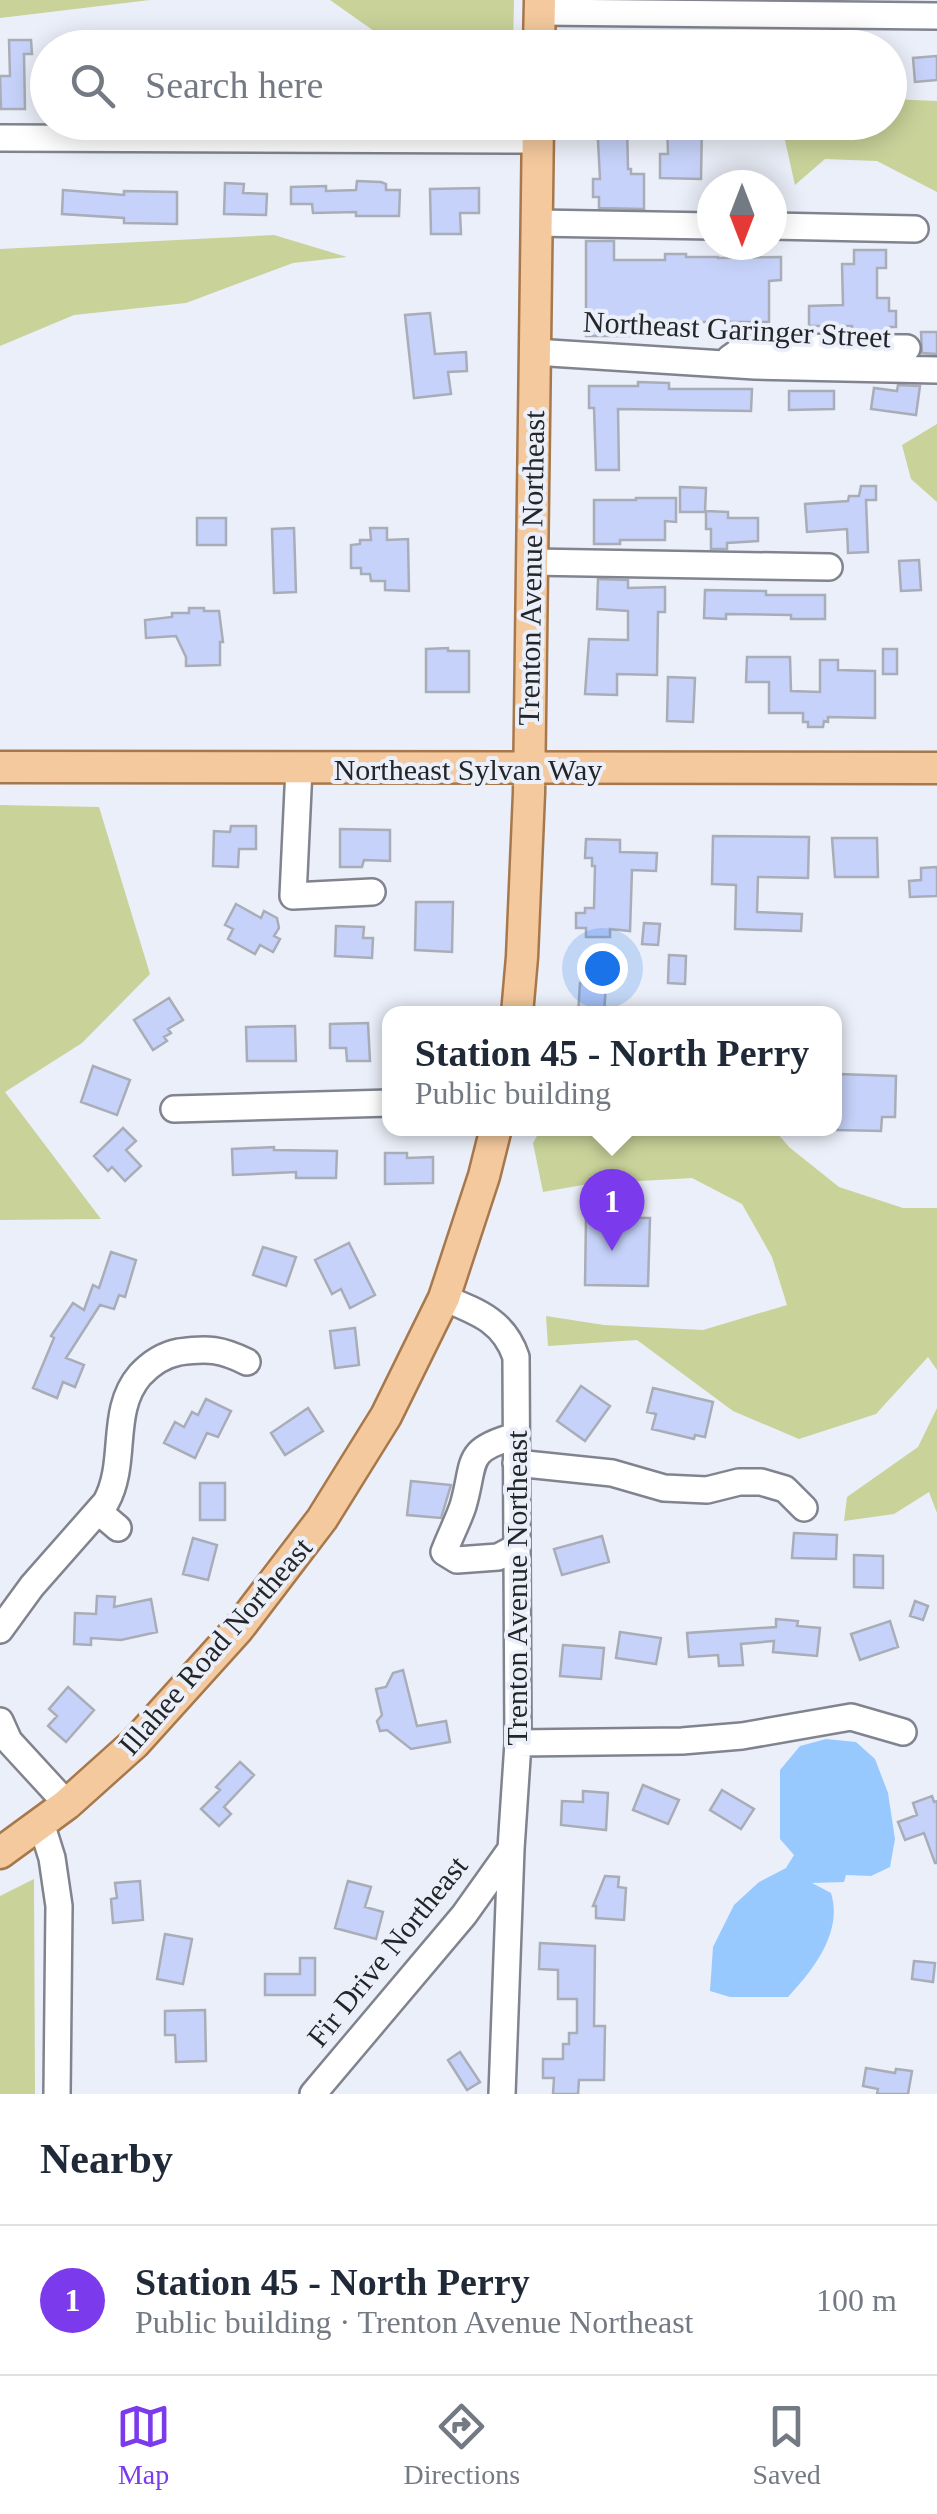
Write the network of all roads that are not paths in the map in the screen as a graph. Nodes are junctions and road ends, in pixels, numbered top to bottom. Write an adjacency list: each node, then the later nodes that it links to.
1 (540, 6): 2 (street)
2 (937, 16)
3 (0, 138): 4 (street)
4 (30, 138)
5 (538, 140): 6 (main road, Trenton Avenue Northeast)
6 (536, 223): 7 (street); 11 (main road, Trenton Avenue Northeast)
7 (697, 226)
8 (787, 226): 9 (street)
9 (915, 228)
10 (907, 348): 12 (street)
11 (534, 352): 12 (street, Northeast Garinger Street); 14 (main road, Trenton Avenue Northeast)
12 (723, 363): 13 (street, Northeast Garinger Street)
13 (937, 370)
14 (531, 562): 15 (street); 19 (main road, Trenton Avenue Northeast)
15 (829, 567)
16 (0, 767): 17 (main road, Northeast Sylvan Way)
17 (299, 768): 19 (main road, Northeast Sylvan Way); 20 (street)
18 (937, 768): 19 (main road, Northeast Sylvan Way)
19 (529, 769): 21 (main road, Trenton Avenue Northeast)
20 (372, 892)
21 (518, 1006)
22 (382, 1103): 23 (street)
23 (174, 1109)
24 (494, 1136): 25 (main road)
25 (444, 1298): 27 (street, Trenton Avenue Northeast); 35 (main road, Illahee Road Northeast)
26 (247, 1362): 31 (street)
27 (516, 1436): 28 (street, Trenton Avenue Northeast); 30 (street)
28 (516, 1462): 29 (street); 30 (street, Trenton Avenue Northeast)
29 (804, 1508)
30 (517, 1547): 34 (street, Trenton Avenue Northeast)
31 (2, 1623)
32 (0, 1722): 35 (street)
33 (902, 1732): 34 (street)
34 (518, 1743): 37 (street, Trenton Avenue Northeast)
35 (67, 1804): 36 (main road, Illahee Road Northeast)
36 (41, 1824): 38 (main road, Illahee Road Northeast); 39 (street)
37 (511, 1849): 40 (street, Fir Drive Northeast); 41 (street, Trenton Avenue Northeast)
38 (0, 1853)
39 (57, 2094)
40 (312, 2094)
41 (502, 2094)

